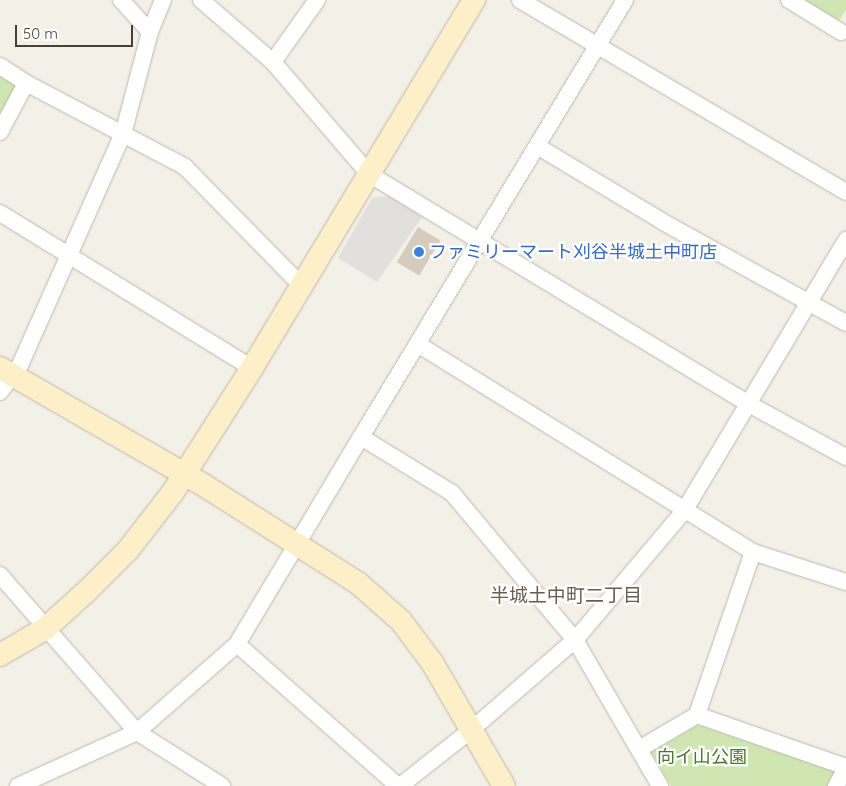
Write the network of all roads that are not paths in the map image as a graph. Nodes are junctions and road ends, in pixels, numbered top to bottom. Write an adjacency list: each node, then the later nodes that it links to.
1 (121, 0): 10 (street)
2 (163, 0): 10 (street)
3 (201, 0): 12 (street)
4 (317, 0): 12 (street)
5 (474, 0): 18 (street)
6 (520, 0): 11 (street)
7 (625, 0): 11 (street)
8 (789, 0): 9 (street)
9 (844, 31)
10 (150, 32): 16 (street)
11 (597, 45): 17 (street); 19 (street)
12 (273, 62): 18 (street)
13 (0, 66): 14 (street)
14 (26, 83): 15 (street); 16 (street)
15 (0, 132)
16 (124, 134): 23 (street); 24 (street)
17 (537, 146): 22 (street); 25 (street)
18 (369, 174): 22 (street); 24 (street)
19 (846, 192)
20 (0, 213): 23 (street)
21 (846, 240): 25 (street)
22 (478, 242): 27 (street); 30 (street)
23 (70, 258): 28 (street); 29 (street)
24 (302, 286): 28 (street)
25 (806, 303): 26 (street); 30 (street)
26 (846, 323)
27 (419, 344): 31 (street); 34 (street)
28 (252, 368): 33 (street)
29 (5, 379): 33 (street)
30 (747, 403): 32 (street); 34 (street)
31 (361, 437): 35 (street); 40 (street)
32 (846, 457)
33 (185, 474): 35 (street); 39 (street)
34 (684, 511): 36 (street); 40 (street)
35 (298, 543): 41 (street); 44 (street)
36 (753, 552): 38 (street); 43 (street)
37 (0, 575): 39 (street)
38 (846, 582)
39 (46, 628): 42 (street); 45 (street)
40 (575, 640): 44 (street); 46 (street)
41 (237, 644): 45 (street); 50 (street)
42 (0, 655)
43 (697, 715): 46 (street); 47 (street)
44 (471, 730): 50 (street); 51 (street)
45 (137, 732): 48 (street); 49 (street)
46 (639, 749): 52 (street)
47 (846, 768): 53 (street)
48 (18, 786)
49 (222, 786)
50 (399, 786)
51 (504, 786)
52 (660, 786)
53 (836, 786)

